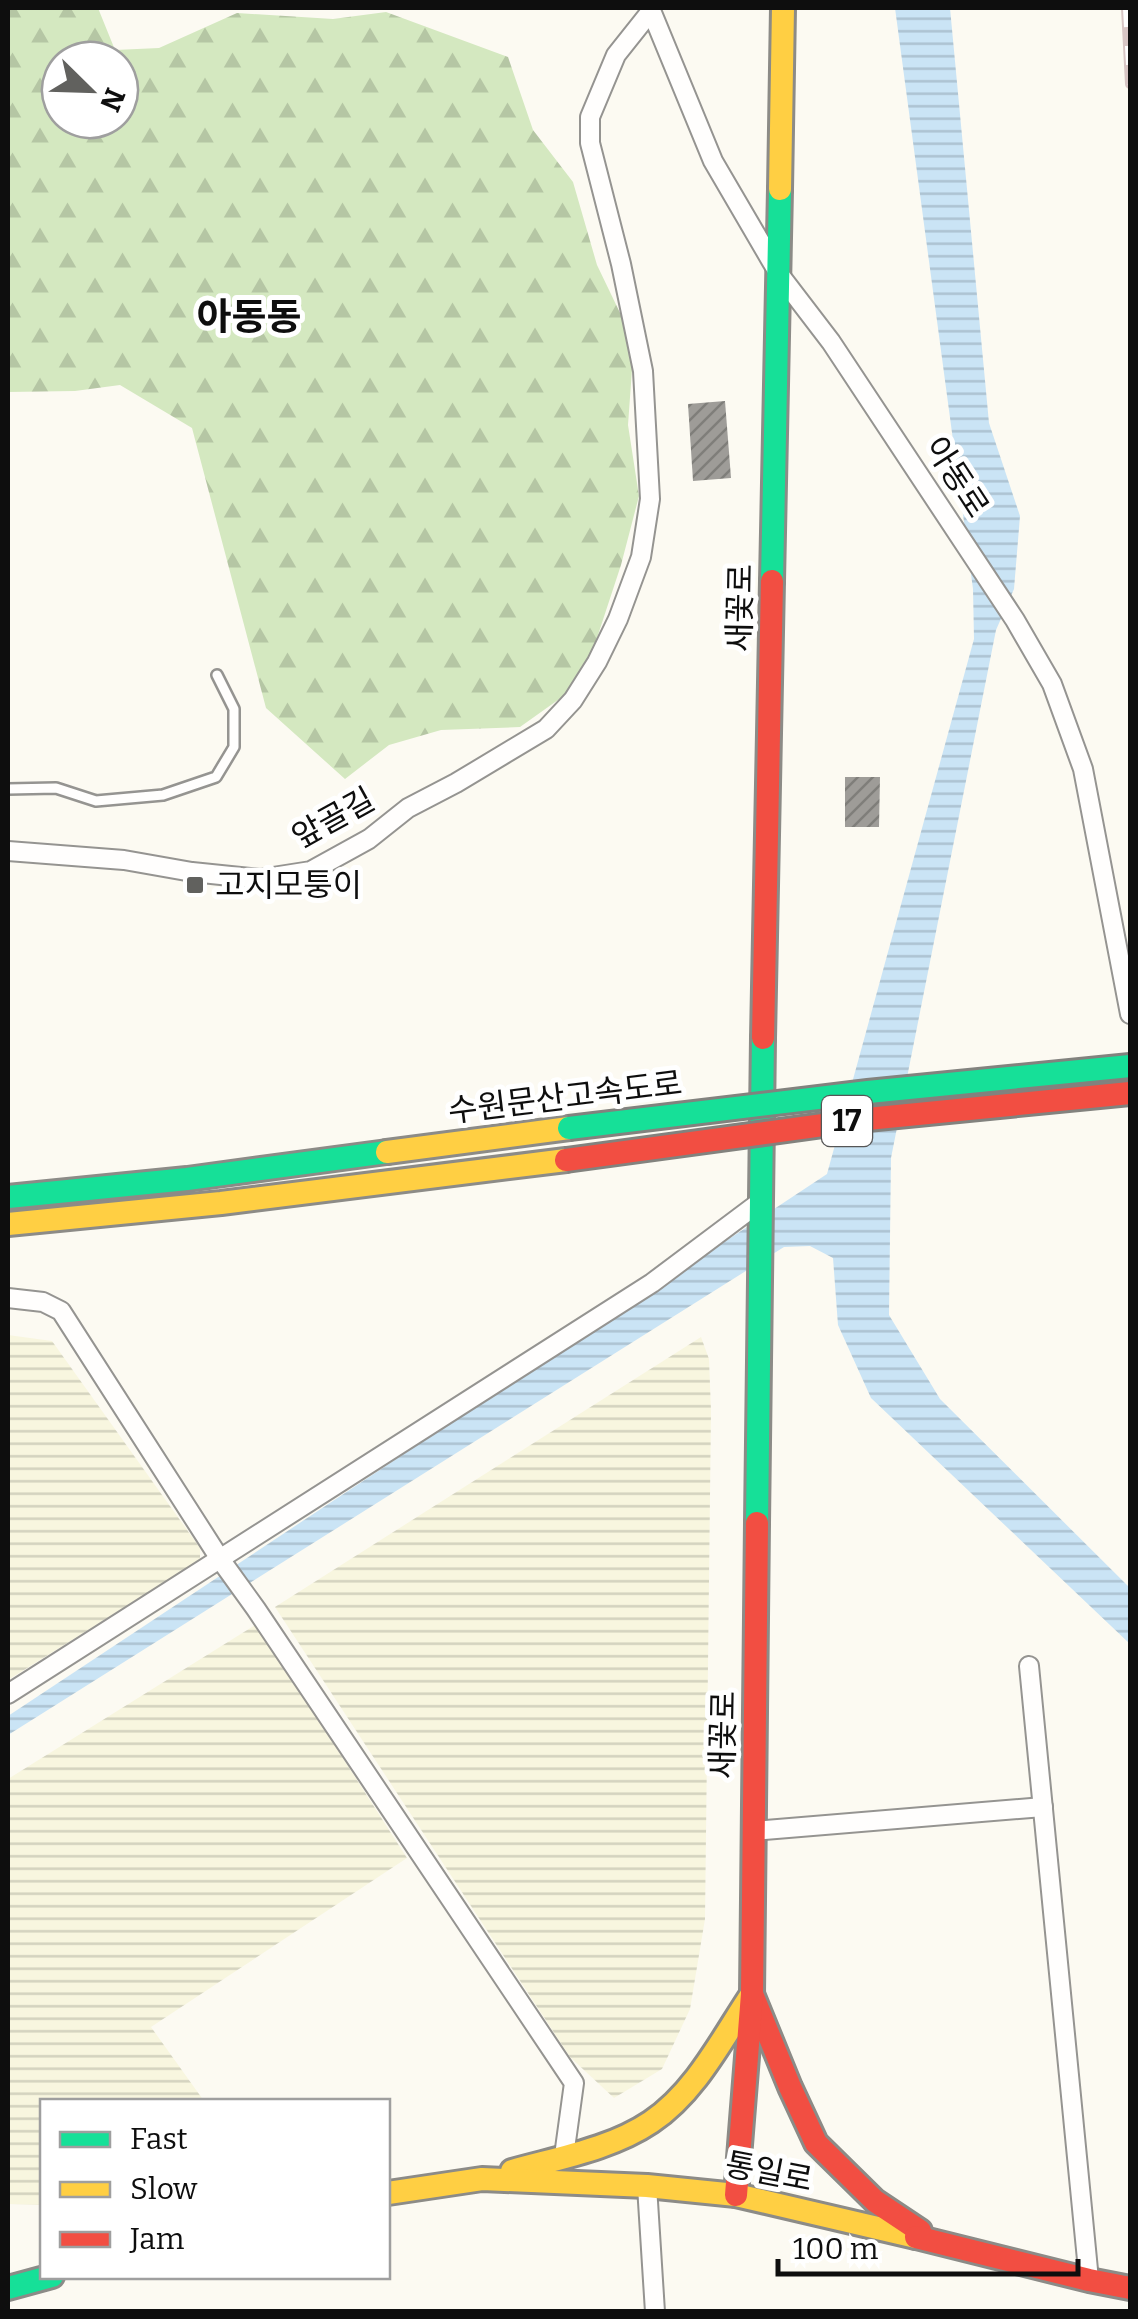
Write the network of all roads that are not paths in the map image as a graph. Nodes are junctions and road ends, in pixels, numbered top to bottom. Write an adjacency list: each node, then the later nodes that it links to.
1 (783, 8): 3 (main road, 새꽃로)
2 (651, 9): 3 (street, 아동로); 6 (street, 앞골길)
3 (778, 274): 7 (street, 아동로); 11 (main road, 새꽃로)
4 (217, 675): 5 (lane)
5 (8, 789)
6 (8, 851)
7 (1130, 1014)
8 (1130, 1066): 10 (main road, 수원문산고속도로 / 17, bridge)
9 (1130, 1093): 12 (main road, 수원문산고속도로 / 17, bridge)
10 (8, 1197)
11 (760, 1206): 14 (street); 18 (main road, 새꽃로)
12 (8, 1224)
13 (8, 1298): 14 (street)
14 (222, 1562): 16 (street); 20 (street)
15 (1030, 1666): 17 (street)
16 (8, 1694)
17 (1043, 1807): 18 (street); 27 (street)
18 (754, 1831): 19 (main road, 새꽃로)
19 (752, 1994): 20 (main road); 24 (main road, 새꽃로); 25 (main road)
20 (564, 2156): 21 (main road)
21 (482, 2179): 22 (main road, 통일로); 23 (main road, 통일로)
22 (647, 2186): 24 (main road, 통일로); 30 (street)
23 (390, 2193)
24 (736, 2196): 25 (main road, 통일로)
25 (934, 2241): 27 (main road, 통일로)
26 (41, 2279): 28 (main road)
27 (1089, 2280): 29 (main road, 통일로)
28 (8, 2288)
29 (1130, 2288)
30 (655, 2312)

